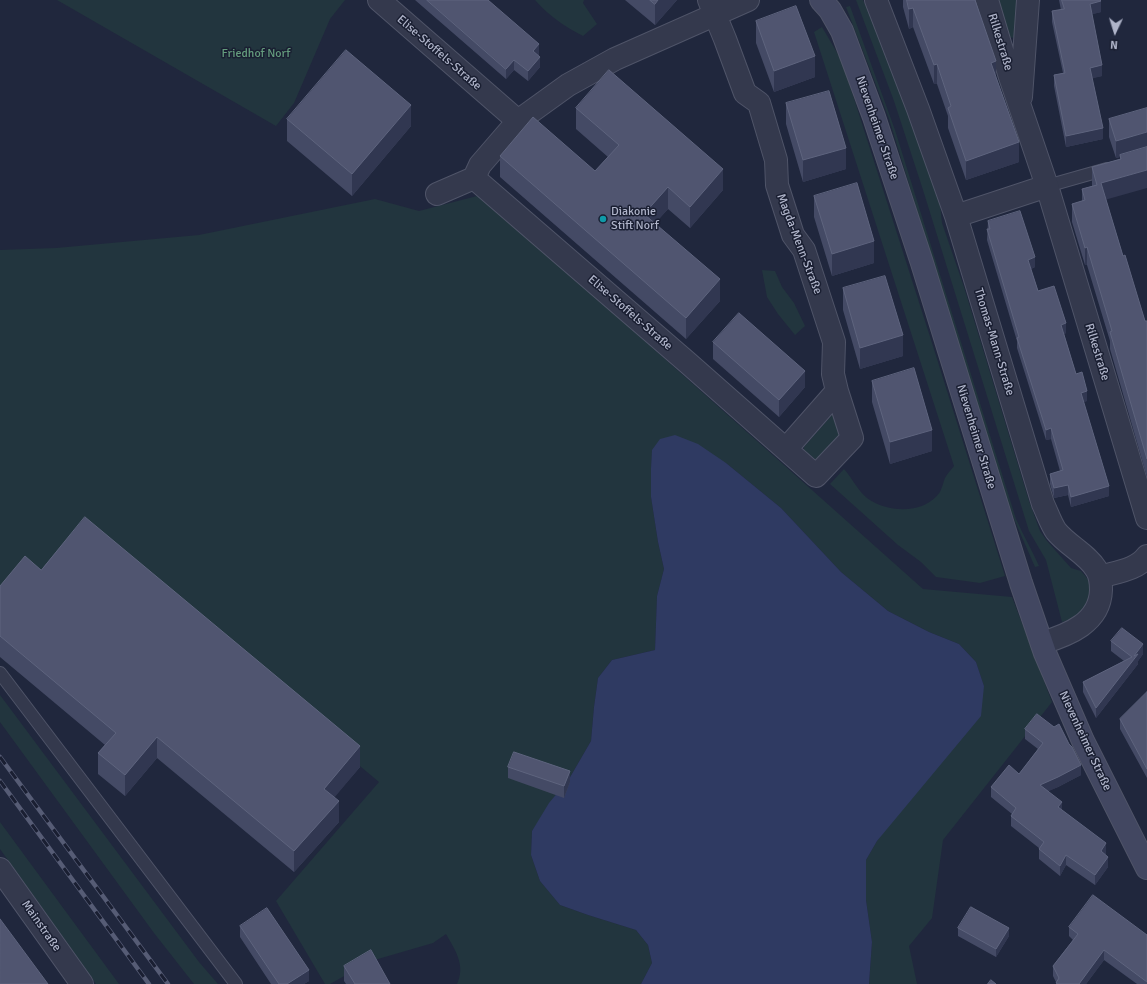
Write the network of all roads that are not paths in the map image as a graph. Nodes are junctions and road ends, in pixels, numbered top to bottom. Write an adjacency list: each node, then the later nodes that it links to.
1 (379, 0): 9 (street, Elise-Stoffels-Straße)
2 (748, 0): 7 (street)
3 (821, 0): 20 (main road, Nievenheimer Straße)
4 (876, 0): 14 (street, Thomas-Mann-Straße)
5 (986, 0): 8 (street, Rilkestraße)
6 (1028, 0): 8 (street, Rilkestraße)
7 (712, 7): 9 (street); 15 (street, Magda-Menn-Straße)
8 (1021, 106): 13 (street, Rilkestraße)
9 (518, 121): 11 (street)
10 (1116, 166): 13 (lane)
11 (474, 178): 12 (street); 16 (street, Elise-Stoffels-Straße)
12 (437, 194)
13 (1050, 195): 14 (street); 17 (street, Rilkestraße)
14 (956, 216): 19 (street, Thomas-Mann-Straße)
15 (837, 391): 16 (street); 16 (street, Magda-Menn-Straße)
16 (786, 449)
17 (1147, 518)
18 (1147, 556): 19 (street)
19 (1100, 577): 20 (street)
20 (1042, 643): 22 (main road, Nievenheimer Straße)
21 (0, 673): 25 (lane)
22 (1147, 868)
23 (0, 869): 24 (street, Mainstraße)
24 (82, 984)
25 (236, 984)

